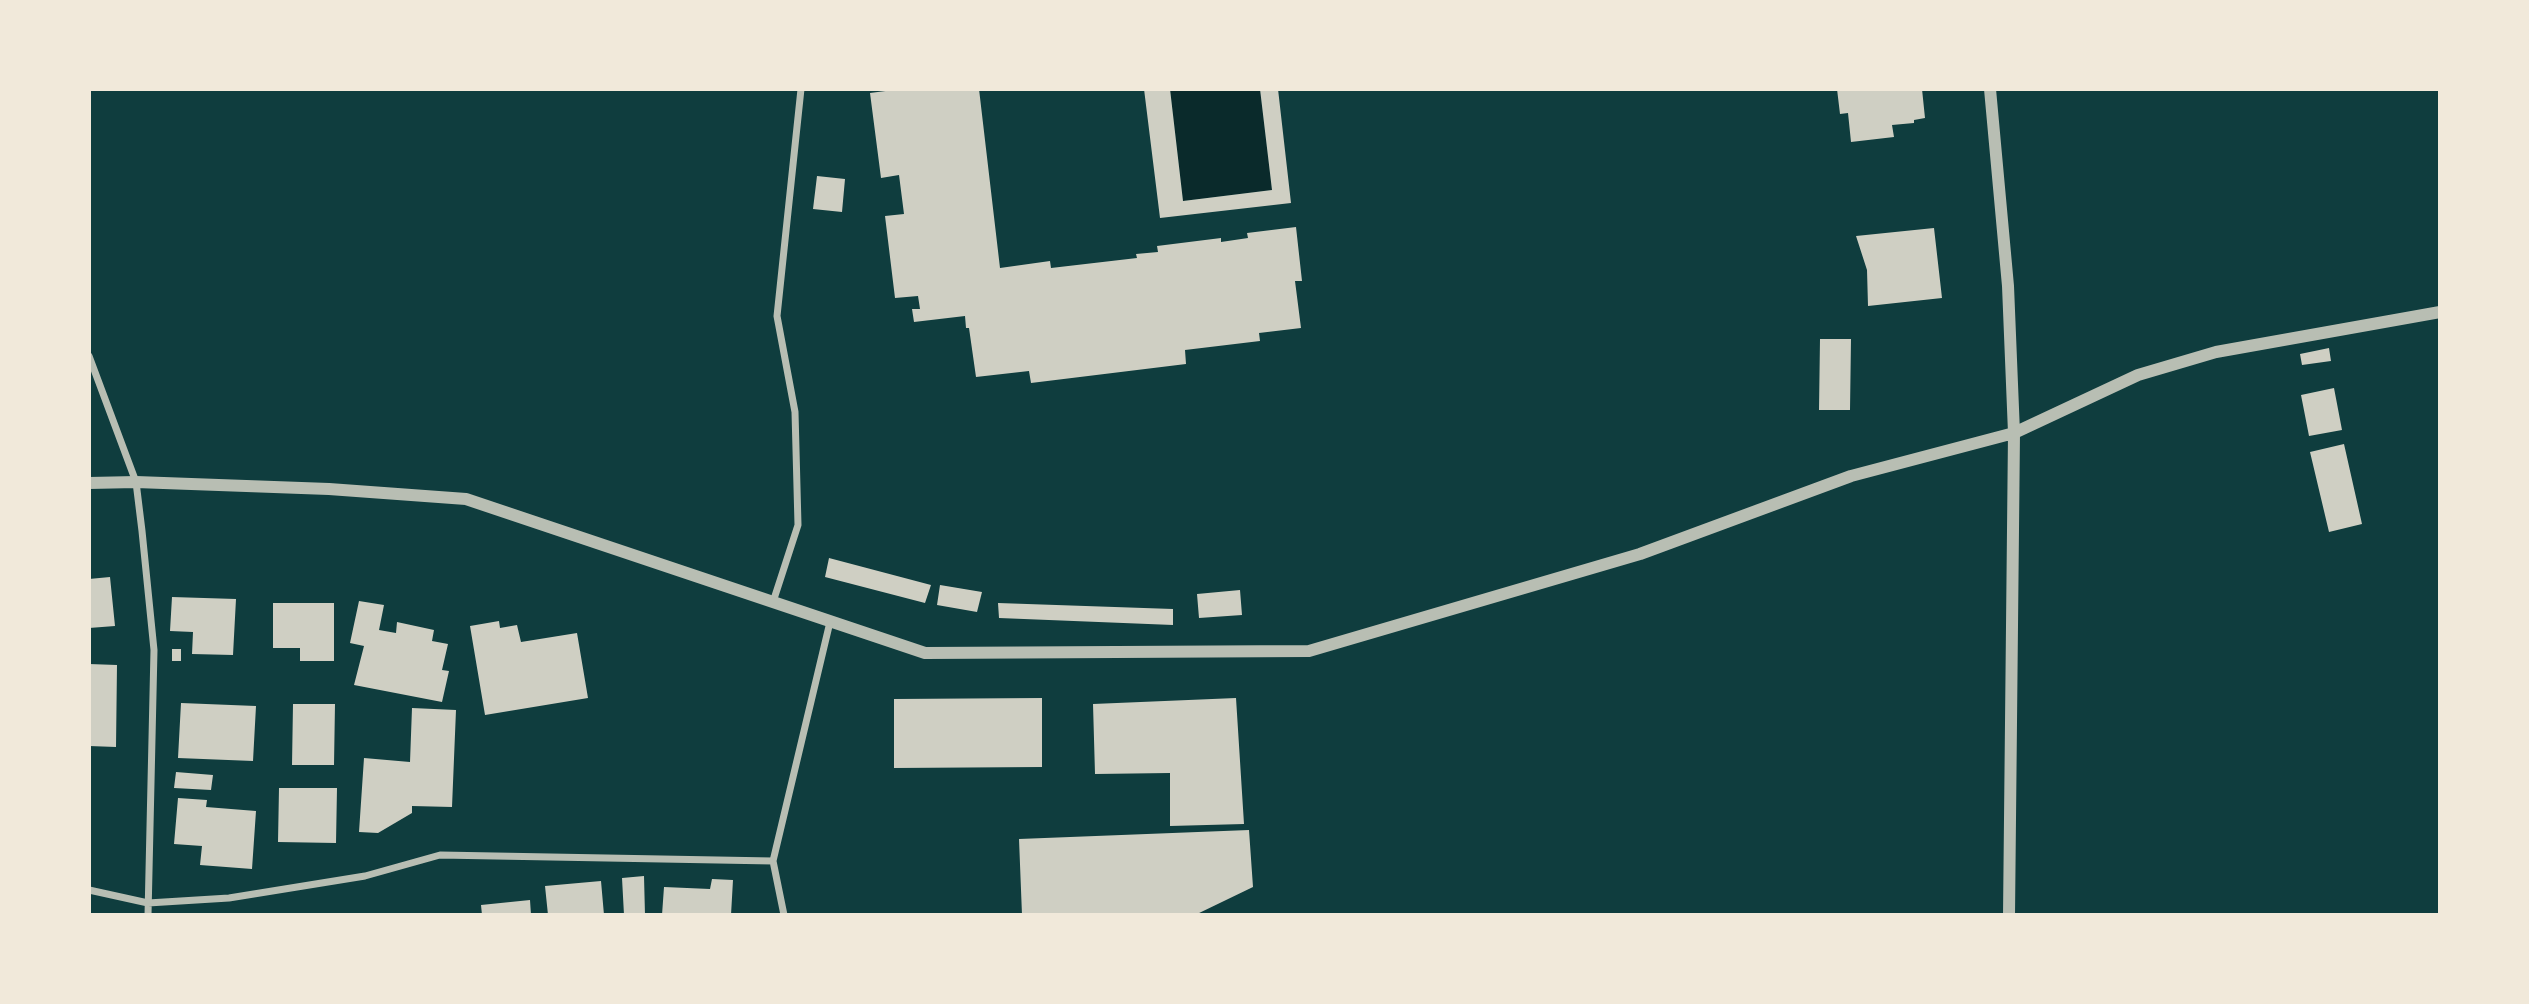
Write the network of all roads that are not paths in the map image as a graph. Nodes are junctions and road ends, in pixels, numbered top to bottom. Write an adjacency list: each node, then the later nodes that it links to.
1 (801, 89): 8 (street)
2 (1990, 89): 5 (street)
3 (2440, 312): 5 (street)
4 (89, 356): 6 (street)
5 (2014, 433): 9 (street); 15 (street)
6 (135, 482): 7 (street); 8 (street); 12 (street)
7 (89, 483)
8 (773, 602): 9 (street)
9 (830, 622): 10 (street)
10 (773, 861): 12 (street); 14 (street)
11 (89, 890): 12 (street)
12 (148, 903): 13 (street)
13 (148, 915)
14 (784, 915)
15 (2009, 915)

